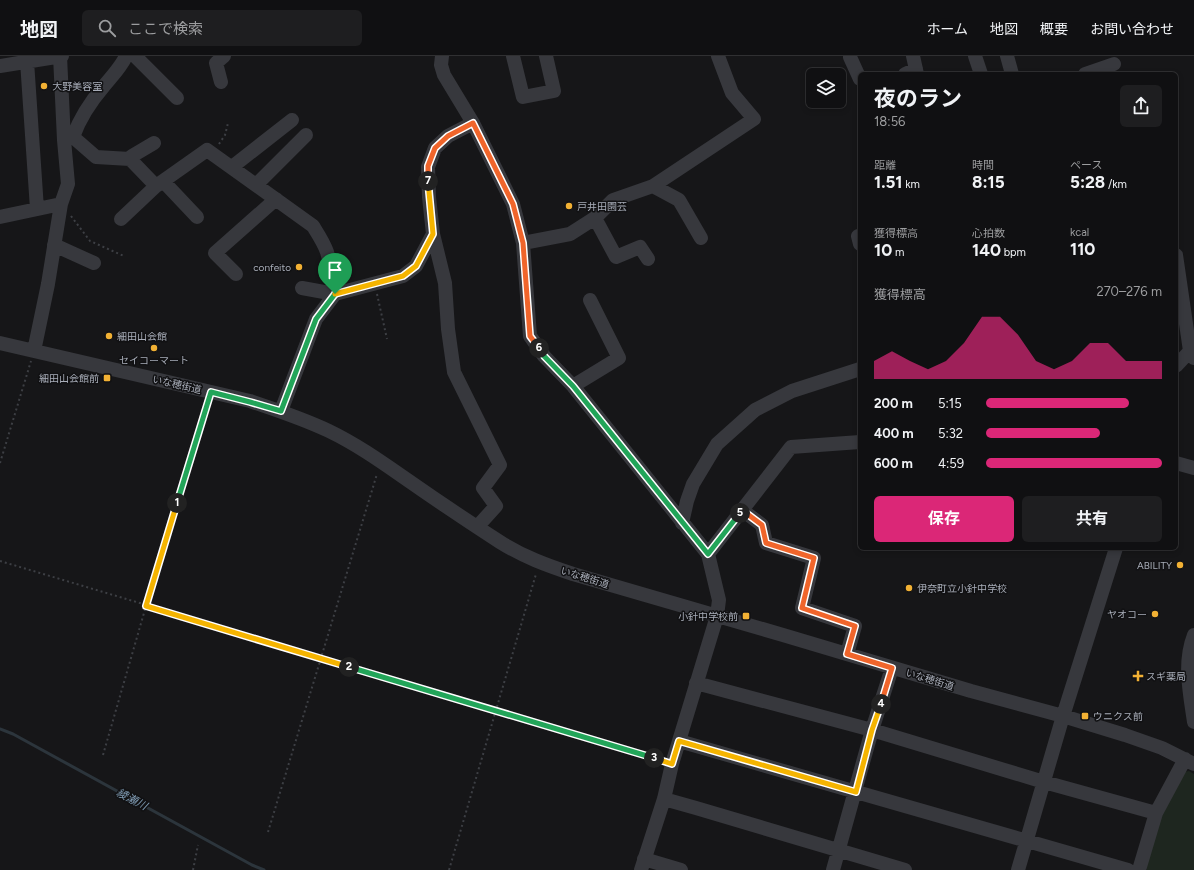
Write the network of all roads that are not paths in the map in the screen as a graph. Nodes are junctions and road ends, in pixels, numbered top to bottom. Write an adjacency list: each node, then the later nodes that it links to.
1 (61, 56): 12 (street); 24 (street)
2 (126, 56): 24 (street)
3 (135, 56): 20 (street)
4 (224, 56): 19 (street)
5 (442, 56): 22 (street)
6 (514, 56): 7 (street)
7 (546, 56)
8 (718, 56): 30 (street)
9 (975, 56): 15 (street)
10 (1007, 56): 16 (street)
11 (850, 57): 18 (street)
12 (27, 61): 14 (street); 33 (street)
13 (1114, 65): 17 (street)
14 (0, 66)
15 (980, 72)
16 (1011, 72)
17 (1091, 72)
18 (858, 75)
19 (221, 82)
20 (177, 98)
21 (292, 120): 27 (street)
22 (473, 123): 38 (street); 40 (street)
23 (306, 134): 29 (street)
24 (68, 138): 26 (street); 32 (street)
25 (154, 144): 26 (street)
26 (130, 159): 28 (street)
27 (232, 167): 28 (street); 29 (street)
28 (160, 184): 35 (street); 37 (street)
29 (256, 185): 31 (street)
30 (653, 186): 36 (street); 39 (street)
31 (276, 199): 45 (street); 47 (street)
32 (61, 204): 33 (street); 41 (street)
33 (37, 209): 34 (street)
34 (0, 217)
35 (197, 217)
36 (595, 218): 40 (street); 42 (street)
37 (121, 219)
38 (433, 234): 47 (street); 61 (street)
39 (701, 238)
40 (523, 243): 54 (street)
41 (54, 245): 43 (street); 50 (street)
42 (648, 259)
43 (94, 262)
44 (1178, 267): 51 (street)
45 (236, 274)
46 (302, 288): 47 (street)
47 (335, 294): 55 (street)
48 (590, 300): 54 (street)
49 (0, 343): 50 (street, いな穂街道)
50 (34, 351): 55 (street, いな穂街道)
51 (1192, 354): 52 (street)
52 (1178, 364)
53 (858, 370): 60 (street)
54 (573, 386): 60 (street)
55 (281, 411): 61 (street, いな穂街道)
56 (858, 442): 59 (street)
57 (1178, 464): 58 (street)
58 (1194, 468)
59 (742, 510): 63 (street); 66 (street)
60 (682, 523): 63 (street)
61 (476, 527): 64 (street, いな穂街道)
62 (1115, 550): 69 (street)
63 (708, 554): 64 (street)
64 (717, 616): 66 (street, いな穂街道); 68 (street)
65 (1194, 635): 70 (street)
66 (847, 654): 67 (street, いな穂街道)
67 (892, 668): 69 (street, いな穂街道); 71 (street)
68 (696, 683): 71 (street); 72 (street)
69 (1063, 716): 73 (street, いな穂街道); 74 (street)
70 (1194, 722)
71 (872, 730): 74 (street); 75 (street)
72 (679, 741): 75 (street); 76 (street)
73 (1189, 761): 77 (street)
74 (1044, 782): 77 (street); 78 (street)
75 (856, 792): 78 (street); 79 (street)
76 (664, 799): 79 (street); 80 (street)
77 (1156, 813): 86 (street)
78 (1026, 840): 84 (street); 85 (street)
79 (839, 851): 82 (street); 83 (street)
80 (643, 865): 81 (street)
81 (681, 870)
82 (833, 870)
83 (905, 870)
84 (1018, 870)
85 (1128, 870)
86 (1139, 870)

